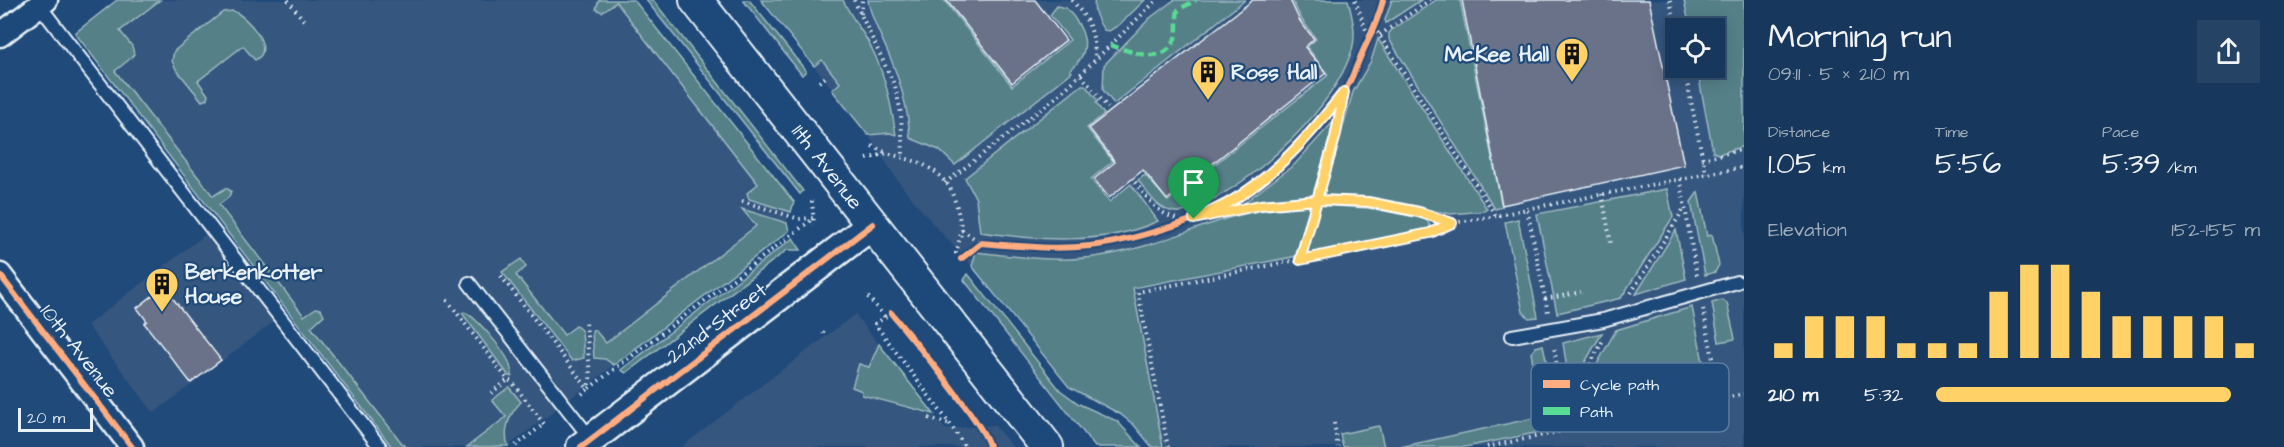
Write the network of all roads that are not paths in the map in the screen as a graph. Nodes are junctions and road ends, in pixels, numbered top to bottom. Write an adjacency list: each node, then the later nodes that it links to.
1 (696, 0): 4 (main road, 11th Avenue)
2 (43, 2): 3 (street); 11 (lane)
3 (0, 34)
4 (873, 224): 9 (street, 22nd Street); 12 (main road, 11th Avenue)
5 (0, 275): 10 (street, 10th Avenue)
6 (1737, 282): 8 (lane)
7 (469, 283): 9 (lane)
8 (1512, 336)
9 (586, 443)
10 (132, 447)
11 (380, 447)
12 (1047, 447)

